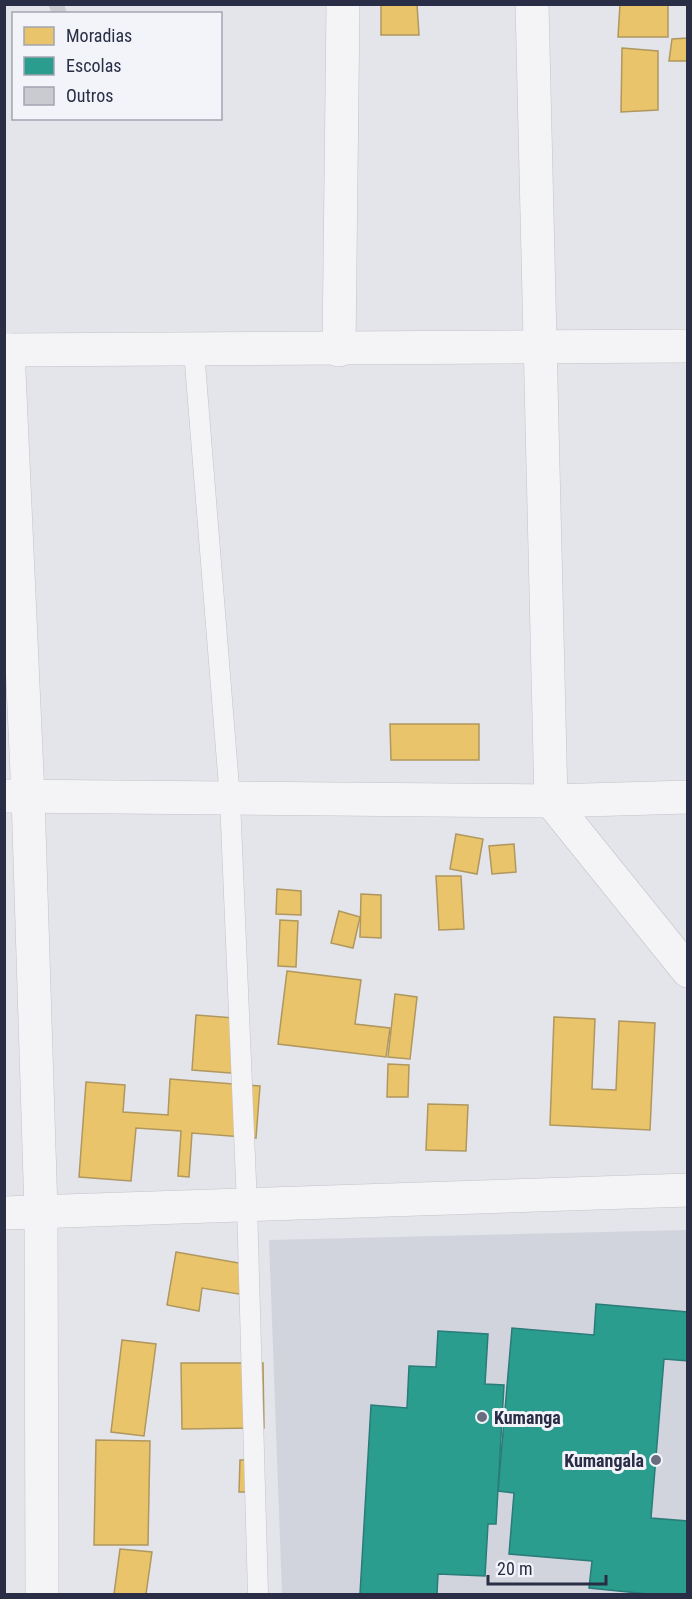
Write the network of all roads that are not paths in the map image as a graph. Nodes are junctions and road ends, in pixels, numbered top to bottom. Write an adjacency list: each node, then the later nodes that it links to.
1 (343, 4): 6 (street)
2 (532, 4): 4 (street)
3 (687, 346): 4 (street)
4 (542, 348): 6 (street); 11 (street)
5 (6, 350): 7 (street); 8 (street)
6 (339, 350): 7 (street)
7 (194, 351): 10 (lane)
8 (16, 796): 10 (street); 15 (street)
9 (687, 797): 11 (street)
10 (230, 799): 11 (street); 14 (lane)
11 (551, 801): 12 (street)
12 (687, 971)
13 (687, 1190): 14 (street)
14 (247, 1205): 15 (street); 18 (lane)
15 (41, 1212): 16 (street); 17 (street)
16 (4, 1213)
17 (42, 1594)
18 (258, 1594)

